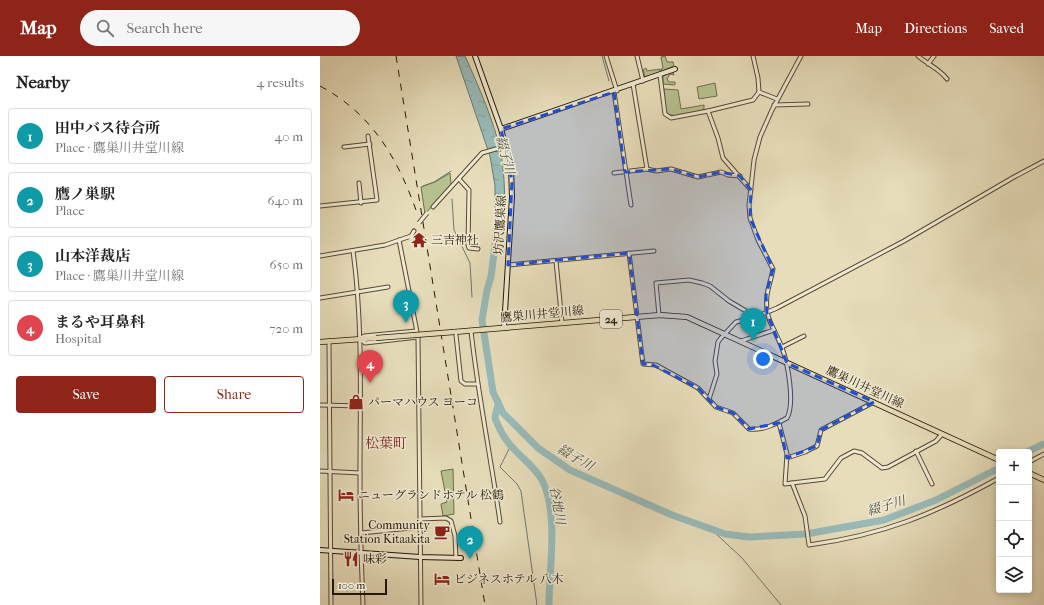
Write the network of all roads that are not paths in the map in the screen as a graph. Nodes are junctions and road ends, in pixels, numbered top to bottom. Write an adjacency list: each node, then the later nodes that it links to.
1 (475, 56): 21 (street, 坊沢鷹巣線)
2 (606, 56): 15 (street)
3 (637, 56): 13 (street)
4 (753, 56): 16 (street)
5 (796, 56): 8 (street)
6 (918, 56): 9 (street)
7 (934, 56): 9 (street)
8 (801, 57): 17 (street)
9 (928, 64): 12 (street)
10 (675, 69): 11 (street)
11 (660, 75): 13 (street); 20 (street)
12 (947, 79)
13 (643, 81): 14 (street)
14 (633, 84): 15 (street); 27 (street)
15 (615, 91): 21 (street); 28 (street)
16 (759, 92): 17 (street); 20 (street)
17 (777, 99): 19 (street)
18 (808, 104): 19 (street)
19 (774, 105): 33 (street)
20 (708, 111): 30 (street)
21 (502, 130): 25 (street, 坊沢鷹巣線)
22 (368, 136): 23 (street)
23 (370, 144): 24 (street); 34 (street)
24 (344, 147)
25 (504, 147): 31 (street); 48 (street, 坊沢鷹巣線)
26 (1044, 161): 52 (street)
27 (647, 169): 28 (street); 30 (street)
28 (625, 172): 29 (street); 35 (street)
29 (614, 173)
30 (740, 176): 33 (street)
31 (459, 179): 37 (street); 42 (street)
32 (358, 183): 34 (street)
33 (751, 190): 52 (street)
34 (361, 203): 36 (street)
35 (631, 205)
36 (320, 206)
37 (433, 207)
38 (427, 213): 39 (street, bridge)
39 (419, 223)
40 (414, 231): 41 (street)
41 (399, 240): 43 (street); 60 (street)
42 (478, 249)
43 (353, 250): 46 (street); 50 (street)
44 (654, 251): 45 (street)
45 (629, 253): 47 (street); 54 (street)
46 (320, 256)
47 (556, 261): 48 (street); 56 (street)
48 (508, 264): 57 (street, 坊沢鷹巣線)
49 (388, 287): 50 (street)
50 (359, 292): 51 (street); 65 (street)
51 (320, 298)
52 (767, 313): 55 (street); 59 (street)
53 (659, 315): 54 (main road, 鷹巣川井堂川線 / 24); 55 (street); 62 (main road, 鷹巣川井堂川線 / 24)
54 (636, 317): 56 (main road, 鷹巣川井堂川線 / 24); 72 (street)
55 (756, 317): 62 (street)
56 (562, 322): 57 (main road, 鷹巣川井堂川線 / 24)
57 (504, 328): 58 (main road, 鷹巣川井堂川線 / 24)
58 (472, 330): 61 (main road, 鷹巣川井堂川線 / 24); 71 (street)
59 (774, 330): 67 (street); 69 (street)
60 (416, 331): 64 (street); 65 (street)
61 (455, 334): 65 (main road, 鷹巣川井堂川線 / 24, bridge); 71 (street)
62 (724, 334): 67 (main road, 鷹巣川井堂川線 / 24); 72 (street)
63 (804, 336): 69 (street)
64 (418, 337): 65 (street); 92 (street)
65 (360, 339): 66 (main road, 鷹巣川井堂川線 / 24); 76 (street)
66 (329, 341): 68 (main road, 鷹巣川井堂川線 / 24); 75 (street)
67 (741, 341): 70 (main road, 鷹巣川井堂川線 / 24)
68 (320, 342)
69 (782, 347): 70 (street)
70 (787, 363): 73 (main road, 鷹巣川井堂川線 / 24); 77 (street)
71 (477, 384): 93 (street)
72 (709, 399): 77 (street)
73 (874, 402): 78 (main road, 鷹巣川井堂川線 / 24); 81 (street)
74 (320, 405): 75 (street)
75 (330, 405): 76 (street); 85 (street)
76 (361, 406): 86 (street)
77 (779, 423): 81 (street)
78 (942, 434): 79 (street); 82 (main road, 鷹巣川井堂川線 / 24)
79 (916, 451): 90 (street); 91 (street)
80 (1044, 454): 83 (street)
81 (787, 458): 90 (street)
82 (996, 459)
83 (1032, 460)
84 (320, 471): 85 (street)
85 (330, 471): 86 (street); 97 (street)
86 (360, 472): 95 (street)
87 (1032, 474): 89 (main road)
88 (996, 480): 90 (street)
89 (1044, 480)
90 (792, 483)
91 (932, 484)
92 (420, 519): 94 (street); 100 (street)
93 (500, 522)
94 (420, 527): 95 (street); 99 (street)
95 (361, 533): 98 (street)
96 (320, 550): 97 (street)
97 (330, 551): 98 (street); 101 (street)
98 (361, 553): 99 (street); 102 (street)
99 (420, 557): 100 (street); 103 (street)
100 (458, 558)
101 (331, 605)
102 (363, 605)
103 (421, 605)

